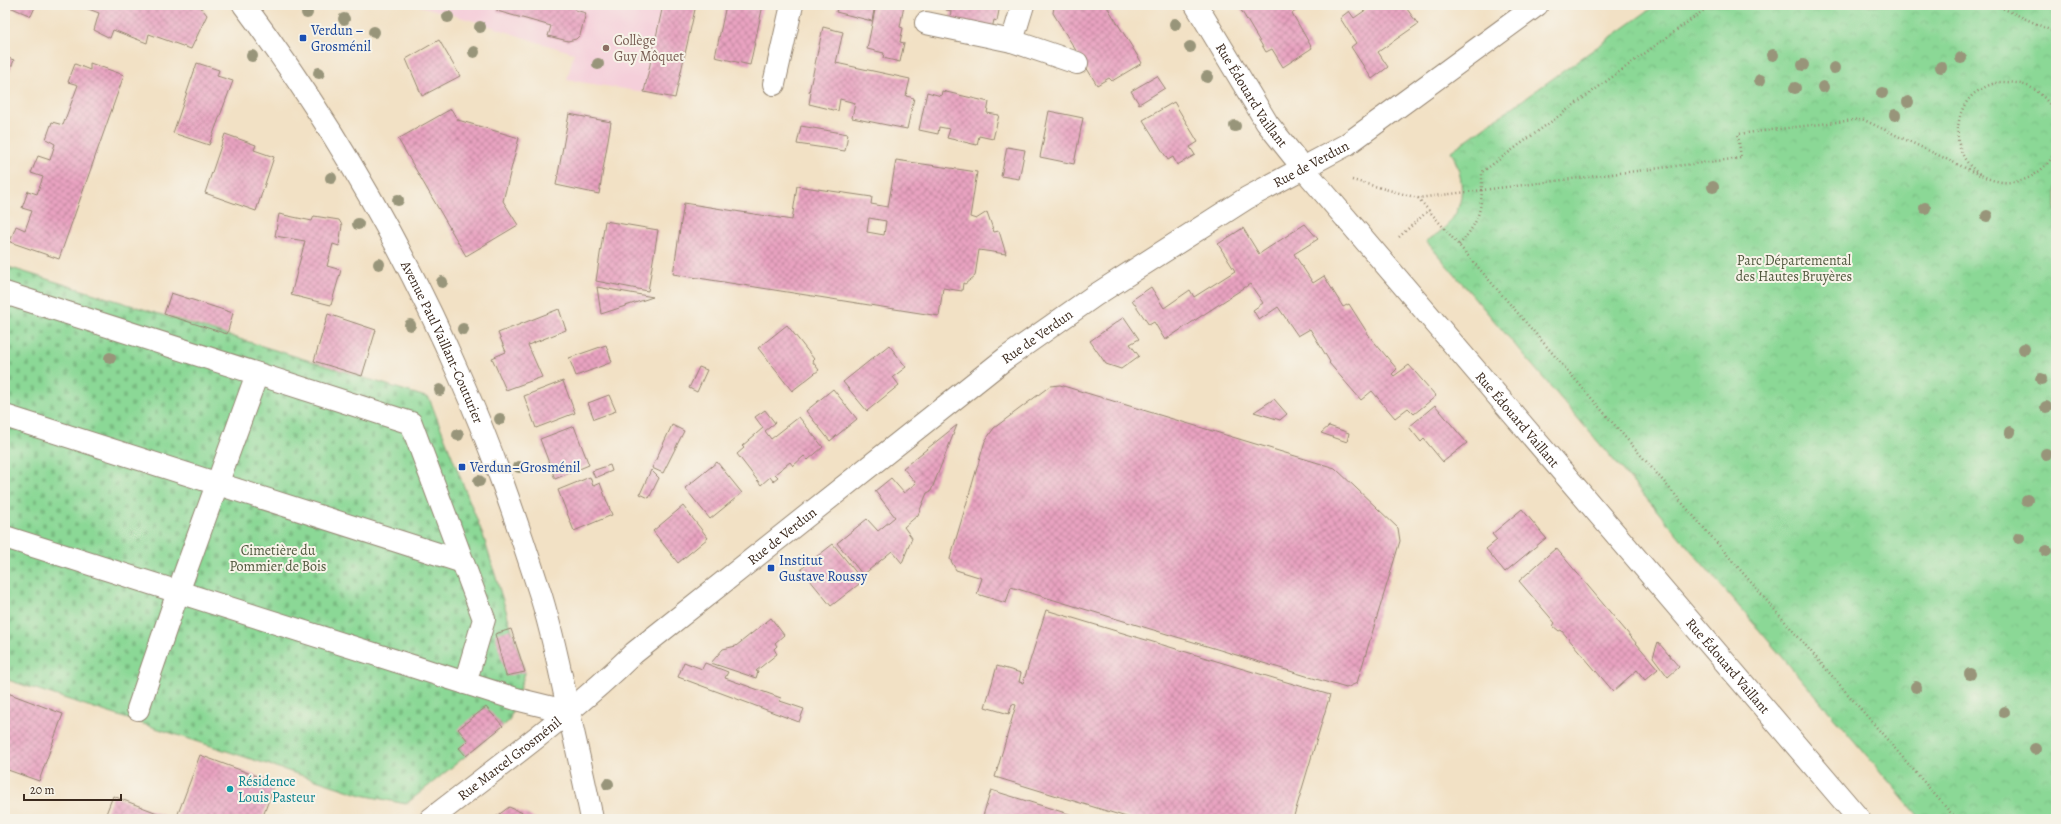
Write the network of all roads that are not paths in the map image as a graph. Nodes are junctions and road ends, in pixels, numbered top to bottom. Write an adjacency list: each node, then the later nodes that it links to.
1 (244, 5): 20 (street, Avenue Paul Vaillant-Couturier)
2 (792, 5): 9 (street)
3 (1023, 5): 7 (street)
4 (1196, 5): 10 (street, Rue Édouard Vaillant)
5 (1536, 5): 10 (street, Rue de Verdun)
6 (926, 24): 7 (street)
7 (1012, 41): 8 (street)
8 (1077, 63)
9 (774, 84)
10 (1303, 168): 20 (street, Rue de Verdun); 23 (street, Rue Édouard Vaillant)
11 (5, 293): 12 (street)
12 (257, 374): 14 (street); 16 (street)
13 (5, 416): 14 (street)
14 (217, 484): 16 (street); 17 (street)
15 (5, 537): 17 (street)
16 (463, 562): 18 (street)
17 (178, 592): 18 (street); 19 (street)
18 (465, 682): 20 (street)
19 (138, 709)
20 (569, 712): 21 (street, Rue Marcel Grosménil); 22 (street, Avenue Paul Vaillant-Couturier)
21 (432, 819)
22 (592, 819)
23 (1859, 819)

